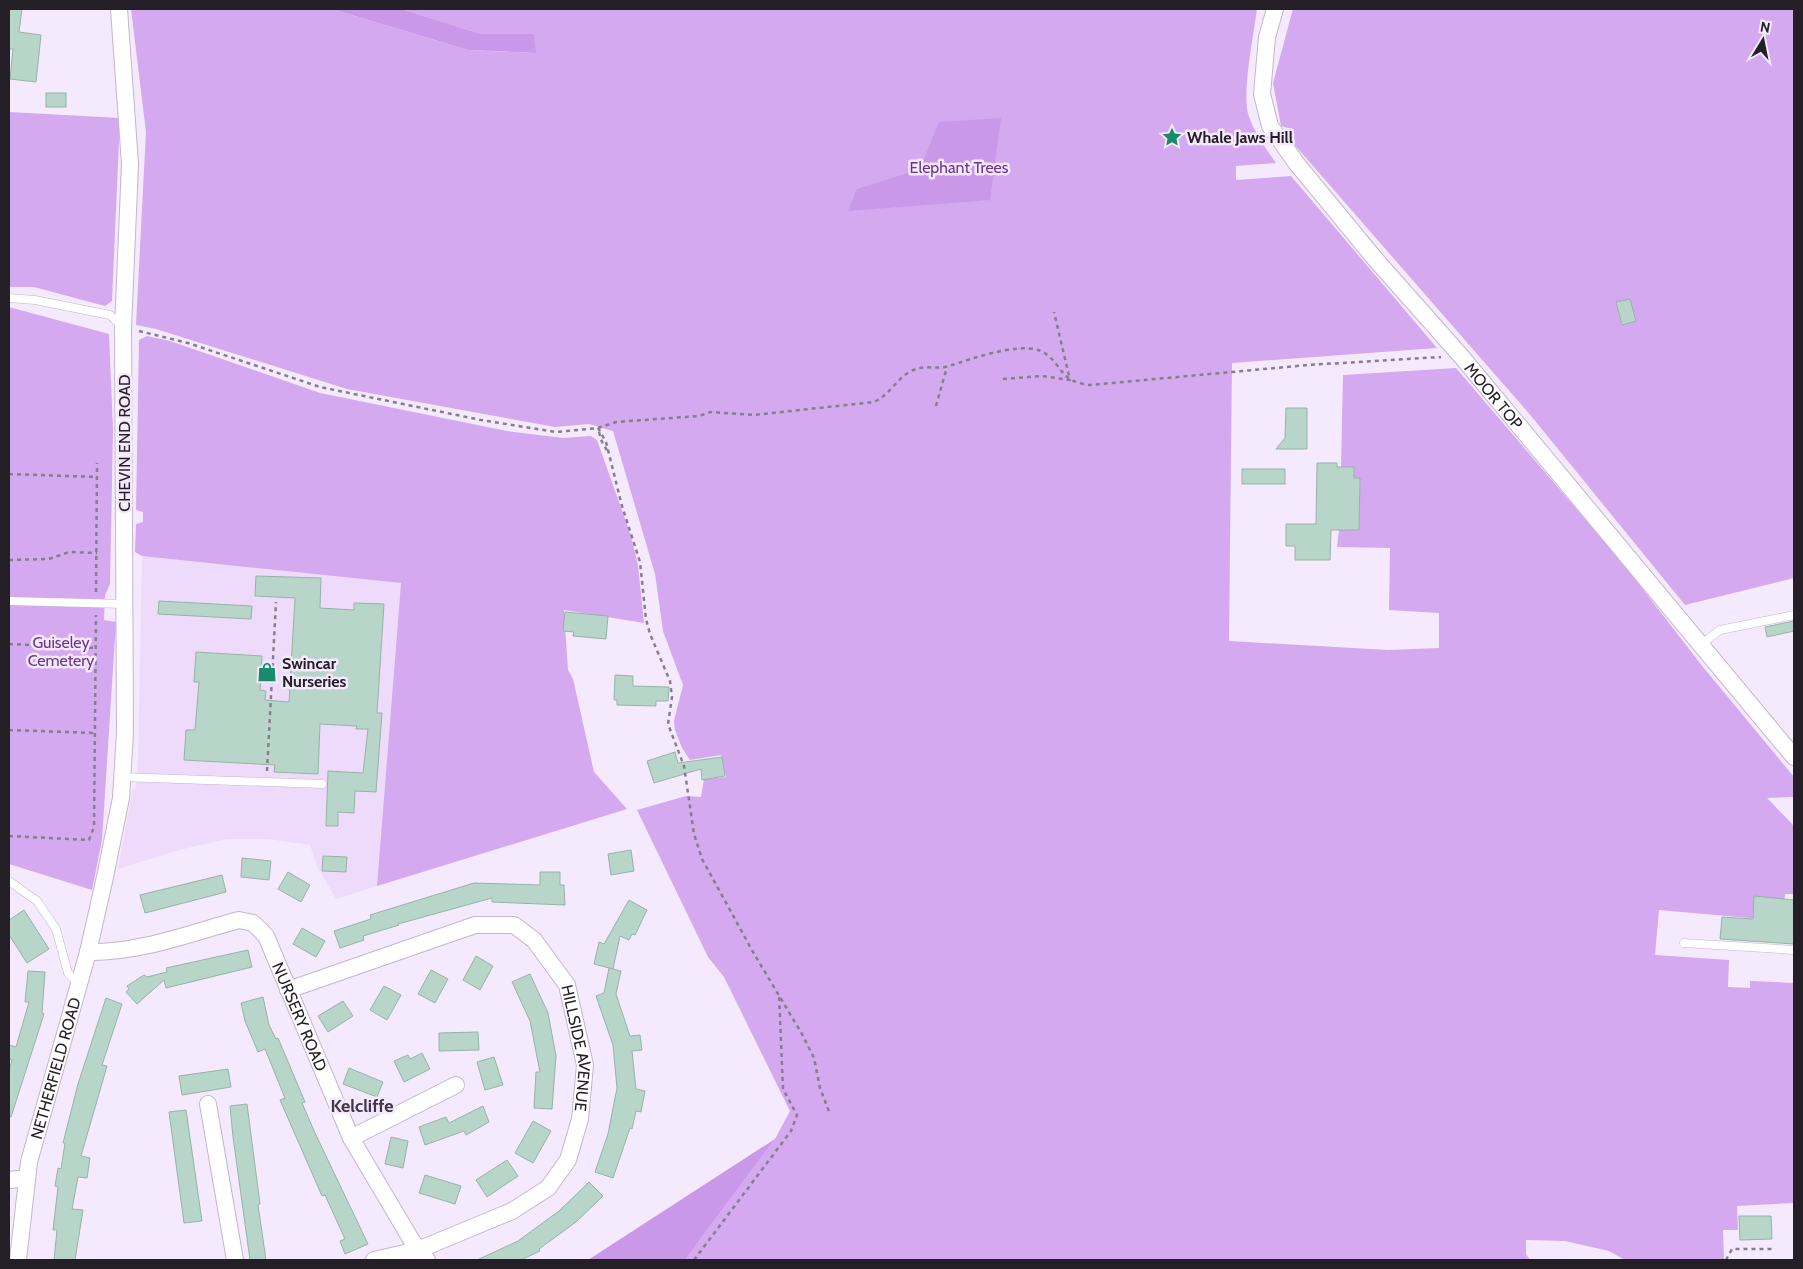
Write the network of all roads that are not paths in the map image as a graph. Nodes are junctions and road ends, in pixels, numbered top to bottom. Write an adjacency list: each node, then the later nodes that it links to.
1 (119, 9): 4 (street, CHEVIN END ROAD)
2 (1275, 9): 8 (street, MOOR TOP)
3 (9, 298): 4 (lane)
4 (123, 328): 6 (street, CHEVIN END ROAD)
5 (9, 601): 6 (lane)
6 (125, 604): 10 (street, CHEVIN END ROAD)
7 (1794, 615): 8 (lane)
8 (1700, 645): 9 (street, MOOR TOP)
9 (1794, 756)
10 (122, 777): 11 (lane); 12 (street, CHEVIN END ROAD)
11 (322, 784)
12 (105, 877): 16 (street, NETHERFIELD ROAD)
13 (9, 881): 17 (lane)
14 (1684, 943): 15 (lane)
15 (1794, 950)
16 (88, 952): 17 (street, NETHERFIELD ROAD); 18 (street, NURSERY ROAD)
17 (80, 985): 22 (street, NETHERFIELD ROAD)
18 (288, 990): 21 (street, NURSERY ROAD); 24 (street, HILLSIDE AVENUE)
19 (456, 1085): 21 (street)
20 (208, 1104): 26 (street)
21 (351, 1138): 24 (street, NURSERY ROAD)
22 (27, 1178): 23 (street); 25 (street, NETHERFIELD ROAD)
23 (9, 1180)
24 (423, 1255): 27 (street, HILLSIDE AVENUE)
25 (18, 1260)
26 (235, 1260)
27 (374, 1260)

